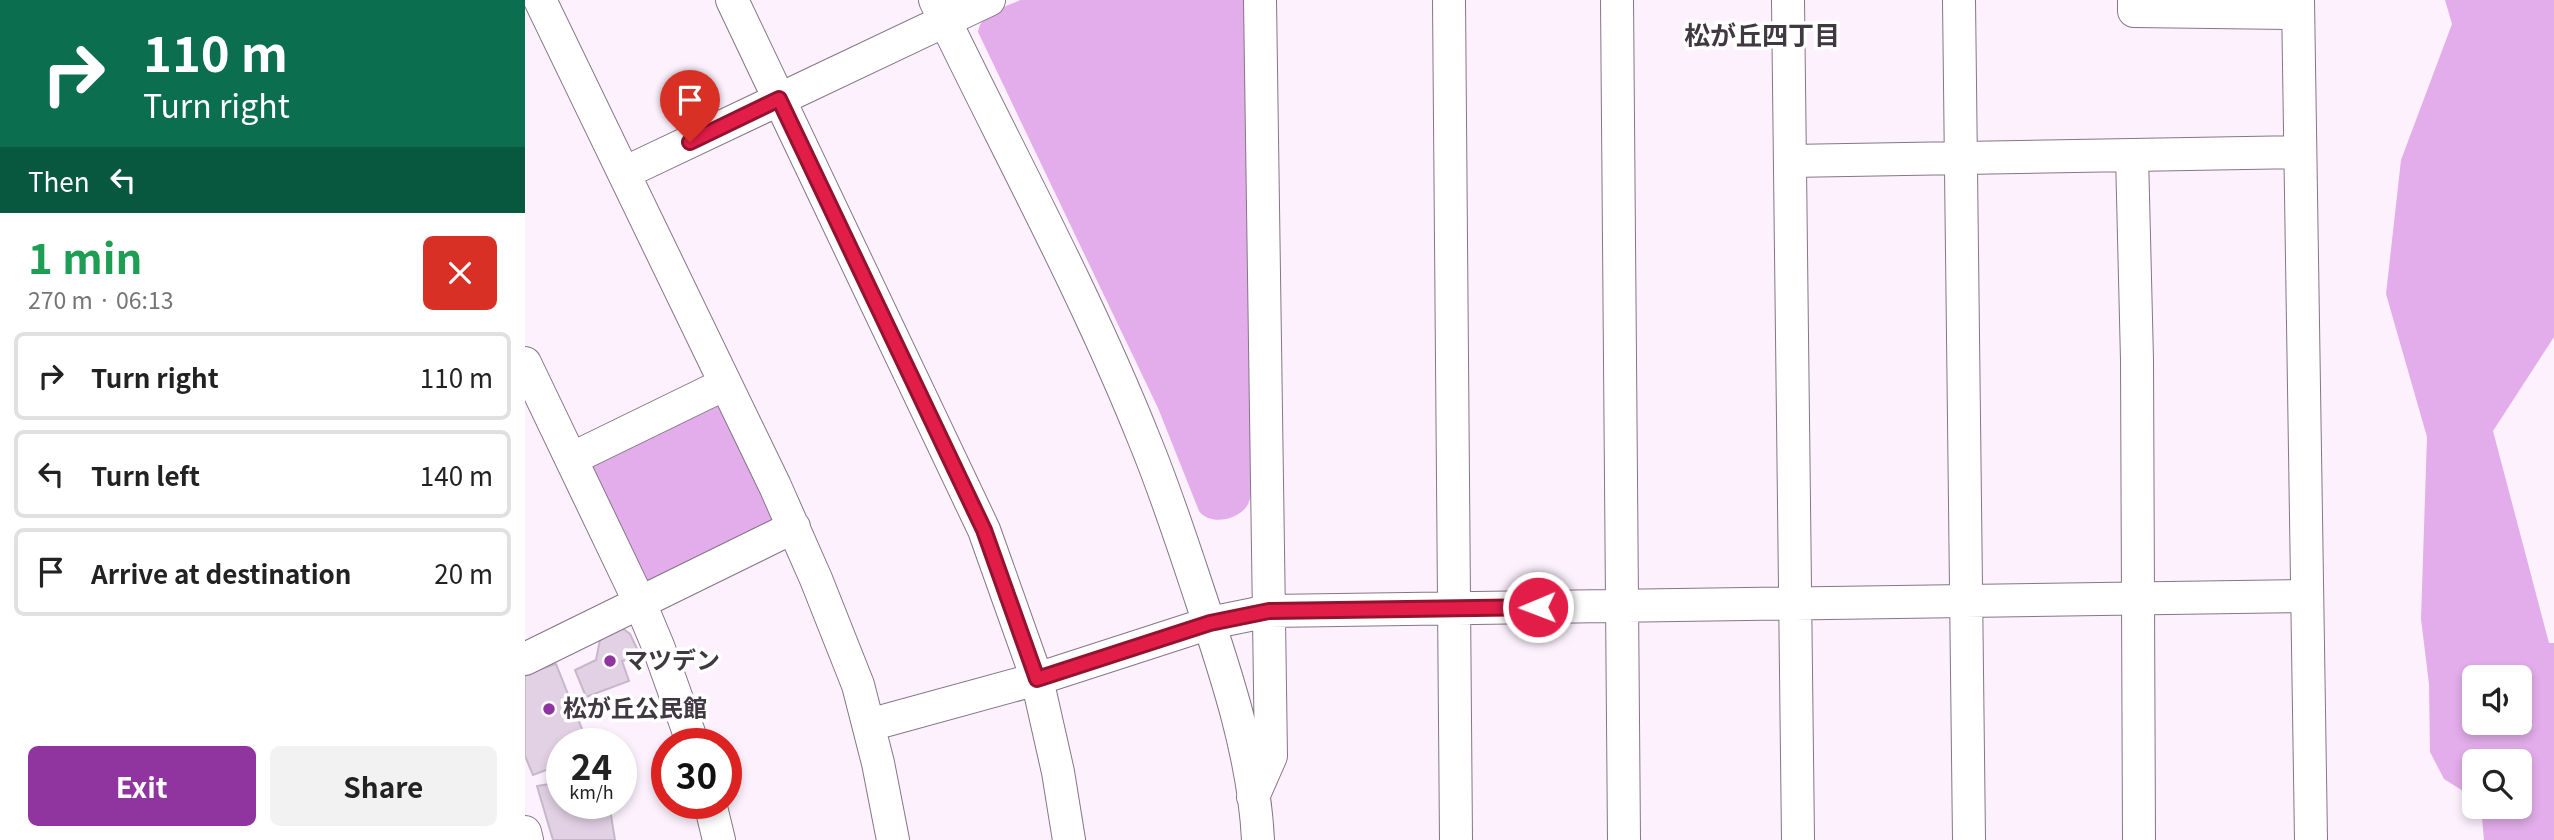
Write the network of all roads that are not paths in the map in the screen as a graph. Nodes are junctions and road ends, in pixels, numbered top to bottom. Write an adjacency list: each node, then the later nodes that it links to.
1 (540, 0): 17 (street)
2 (731, 0): 12 (street)
3 (989, 0): 11 (street)
4 (1260, 0): 29 (street)
5 (1449, 0): 28 (street)
6 (1617, 0): 27 (street)
7 (1788, 0): 16 (street)
8 (1959, 0): 15 (street)
9 (2134, 0): 10 (street)
10 (2298, 6): 13 (street)
11 (940, 10): 12 (street); 30 (street)
12 (779, 99): 17 (street); 32 (street)
13 (2300, 152): 14 (street); 22 (street)
14 (2131, 155): 15 (street); 23 (street)
15 (1961, 159): 16 (street); 24 (street)
16 (1790, 162): 26 (street)
17 (624, 173): 19 (street)
18 (525, 363): 20 (street)
19 (725, 384): 20 (street); 21 (street)
20 (571, 459): 25 (street)
21 (794, 527): 25 (street); 33 (street)
22 (2307, 596): 23 (street); 48 (street)
23 (2138, 598): 24 (street); 47 (street)
24 (1966, 601): 26 (street); 46 (street)
25 (640, 603): 31 (street); 34 (street)
26 (1795, 603): 27 (street); 45 (street)
27 (1622, 606): 28 (street); 44 (street)
28 (1454, 608): 29 (street); 43 (street)
29 (1269, 611): 30 (street); 35 (street)
30 (1210, 623): 32 (street); 35 (street)
31 (525, 659)
32 (1037, 679): 33 (street); 41 (street)
33 (869, 725): 40 (street)
34 (687, 728)
35 (1253, 797): 42 (street)
36 (714, 819): 39 (street)
37 (525, 832): 38 (street)
38 (527, 840)
39 (719, 840)
40 (893, 840)
41 (1069, 840)
42 (1258, 840)
43 (1456, 840)
44 (1624, 840)
45 (1798, 840)
46 (1969, 840)
47 (2139, 840)
48 (2311, 840)

